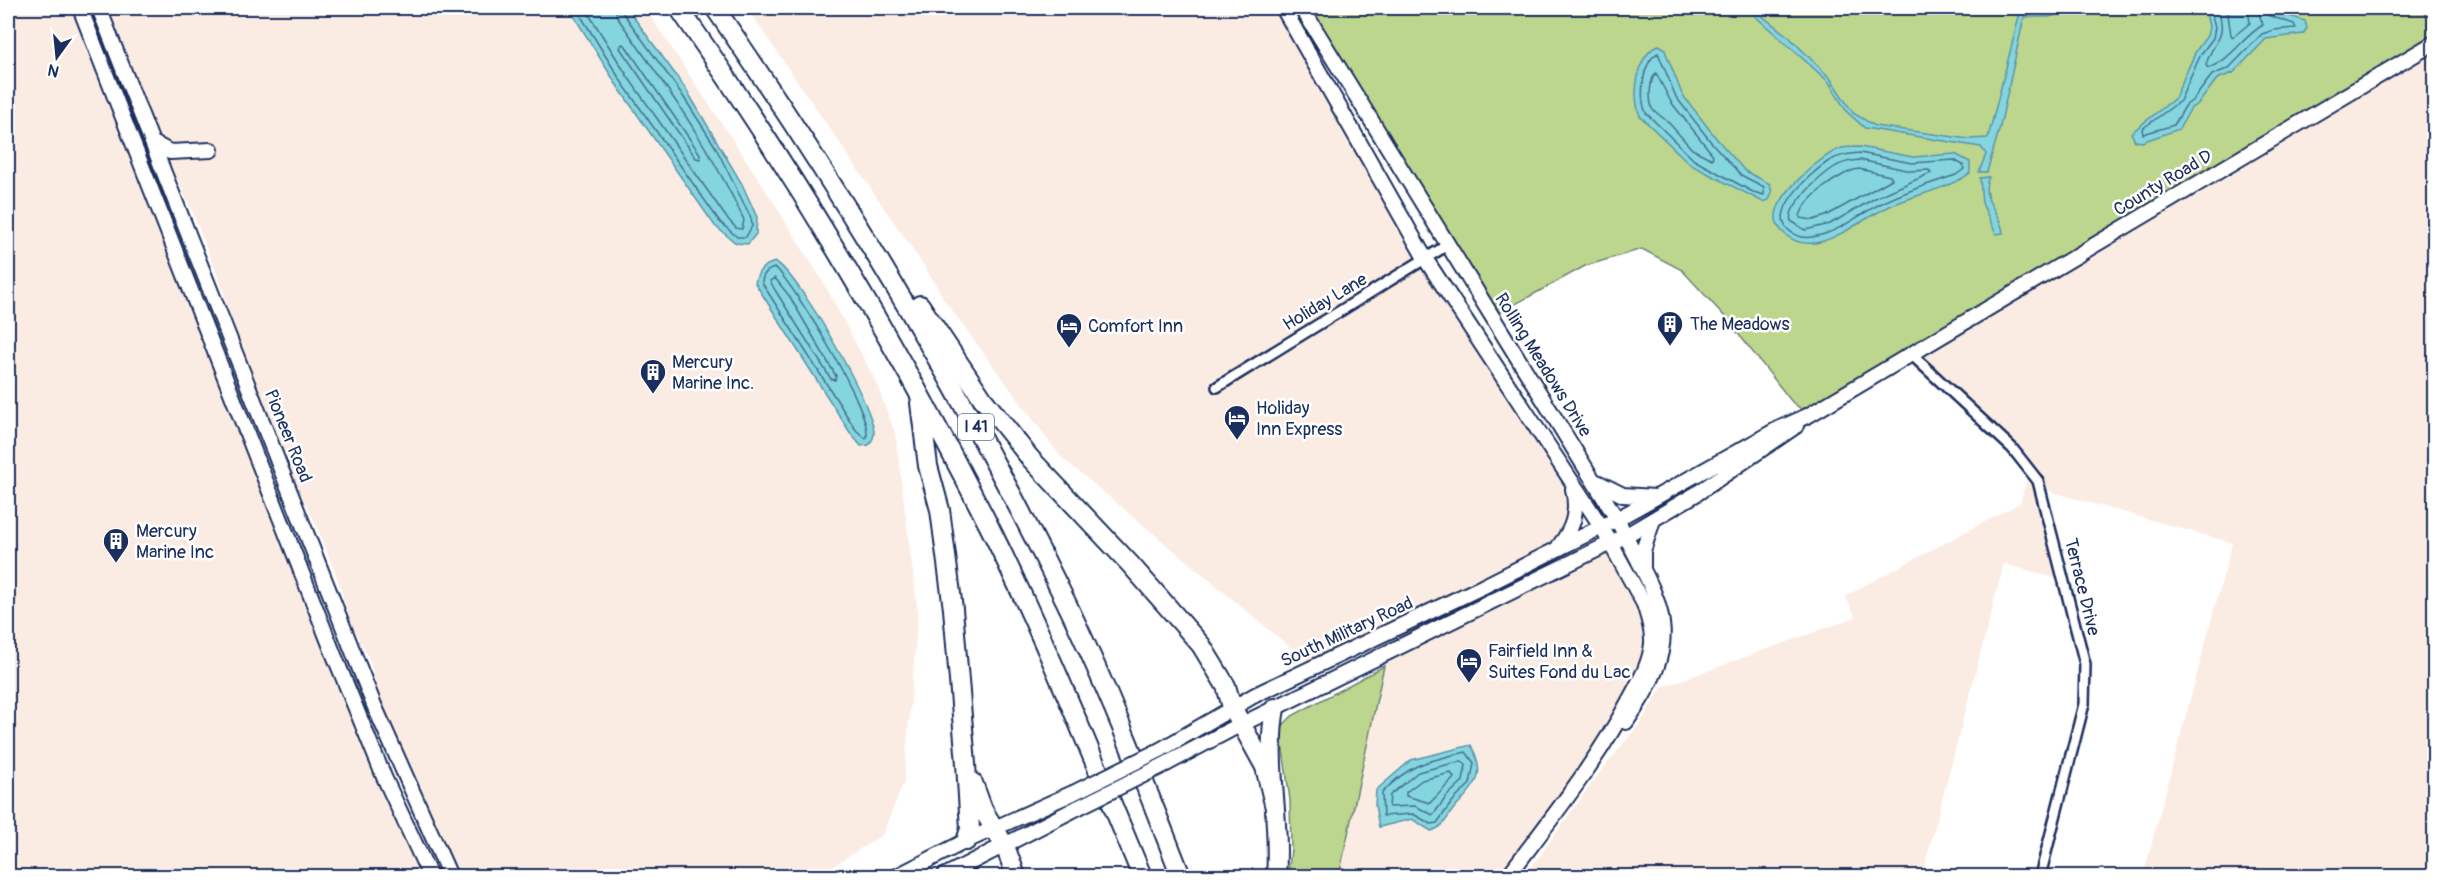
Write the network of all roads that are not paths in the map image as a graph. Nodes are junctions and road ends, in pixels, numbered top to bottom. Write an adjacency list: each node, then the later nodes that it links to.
1 (80, 8): 36 (main road)
2 (99, 8): 8 (main road, Pioneer Road)
3 (679, 8): 15 (highway, I 41)
4 (716, 8): 10 (highway, I 41)
5 (1283, 8): 12 (main road, Rolling Meadows Drive)
6 (1302, 8): 11 (main road, Rolling Meadows Drive)
7 (2434, 43): 13 (main road, County Road D)
8 (153, 143): 9 (main road); 37 (main road, Pioneer Road)
9 (211, 150)
10 (846, 202): 27 (highway); 42 (highway, I 41)
11 (1449, 244): 12 (street, Holiday Lane); 17 (main road, Rolling Meadows Drive)
12 (1426, 260): 14 (street, Holiday Lane); 18 (main road, Rolling Meadows Drive)
13 (1912, 355): 16 (main road, South Military Road); 45 (street, Terrace Drive)
14 (1217, 387)
15 (918, 390): 31 (highway); 41 (highway, I 41)
16 (1809, 415): 19 (main road, South Military Road); 21 (main road, South Military Road)
17 (1592, 479): 19 (main road); 20 (main road, Rolling Meadows Drive)
18 (1572, 484): 22 (main road, Rolling Meadows Drive); 25 (main road)
19 (1657, 497): 20 (main road, South Military Road)
20 (1617, 519): 22 (main road, South Military Road); 23 (main road, Rolling Meadows Drive)
21 (1653, 520): 23 (main road, South Military Road); 26 (main road)
22 (1601, 526): 24 (main road, Rolling Meadows Drive); 25 (main road, South Military Road)
23 (1626, 536): 24 (main road, South Military Road); 26 (main road, Rolling Meadows Drive)
24 (1611, 543): 28 (main road, South Military Road); 30 (main road, Rolling Meadows Drive)
25 (1557, 548): 27 (main road, South Military Road)
26 (1643, 572): 30 (main road, Rolling Meadows Drive)
27 (1232, 707): 29 (highway); 33 (main road, South Military Road, bridge)
28 (1275, 708): 29 (main road, South Military Road); 32 (highway)
29 (1242, 724): 32 (highway); 35 (main road, South Military Road, bridge)
30 (1601, 750): 44 (main road, Rolling Meadows Drive)
31 (966, 764): 33 (highway); 34 (highway)
32 (1274, 804): 43 (highway)
33 (995, 829): 34 (main road, South Military Road); 35 (highway)
34 (966, 840): 38 (main road, South Military Road)
35 (1005, 846): 39 (main road, South Military Road); 40 (highway)
36 (430, 876)
37 (450, 876)
38 (897, 876)
39 (944, 876)
40 (1016, 876)
41 (1142, 876)
42 (1181, 876)
43 (1276, 876)
44 (1508, 876)
45 (2040, 876)

